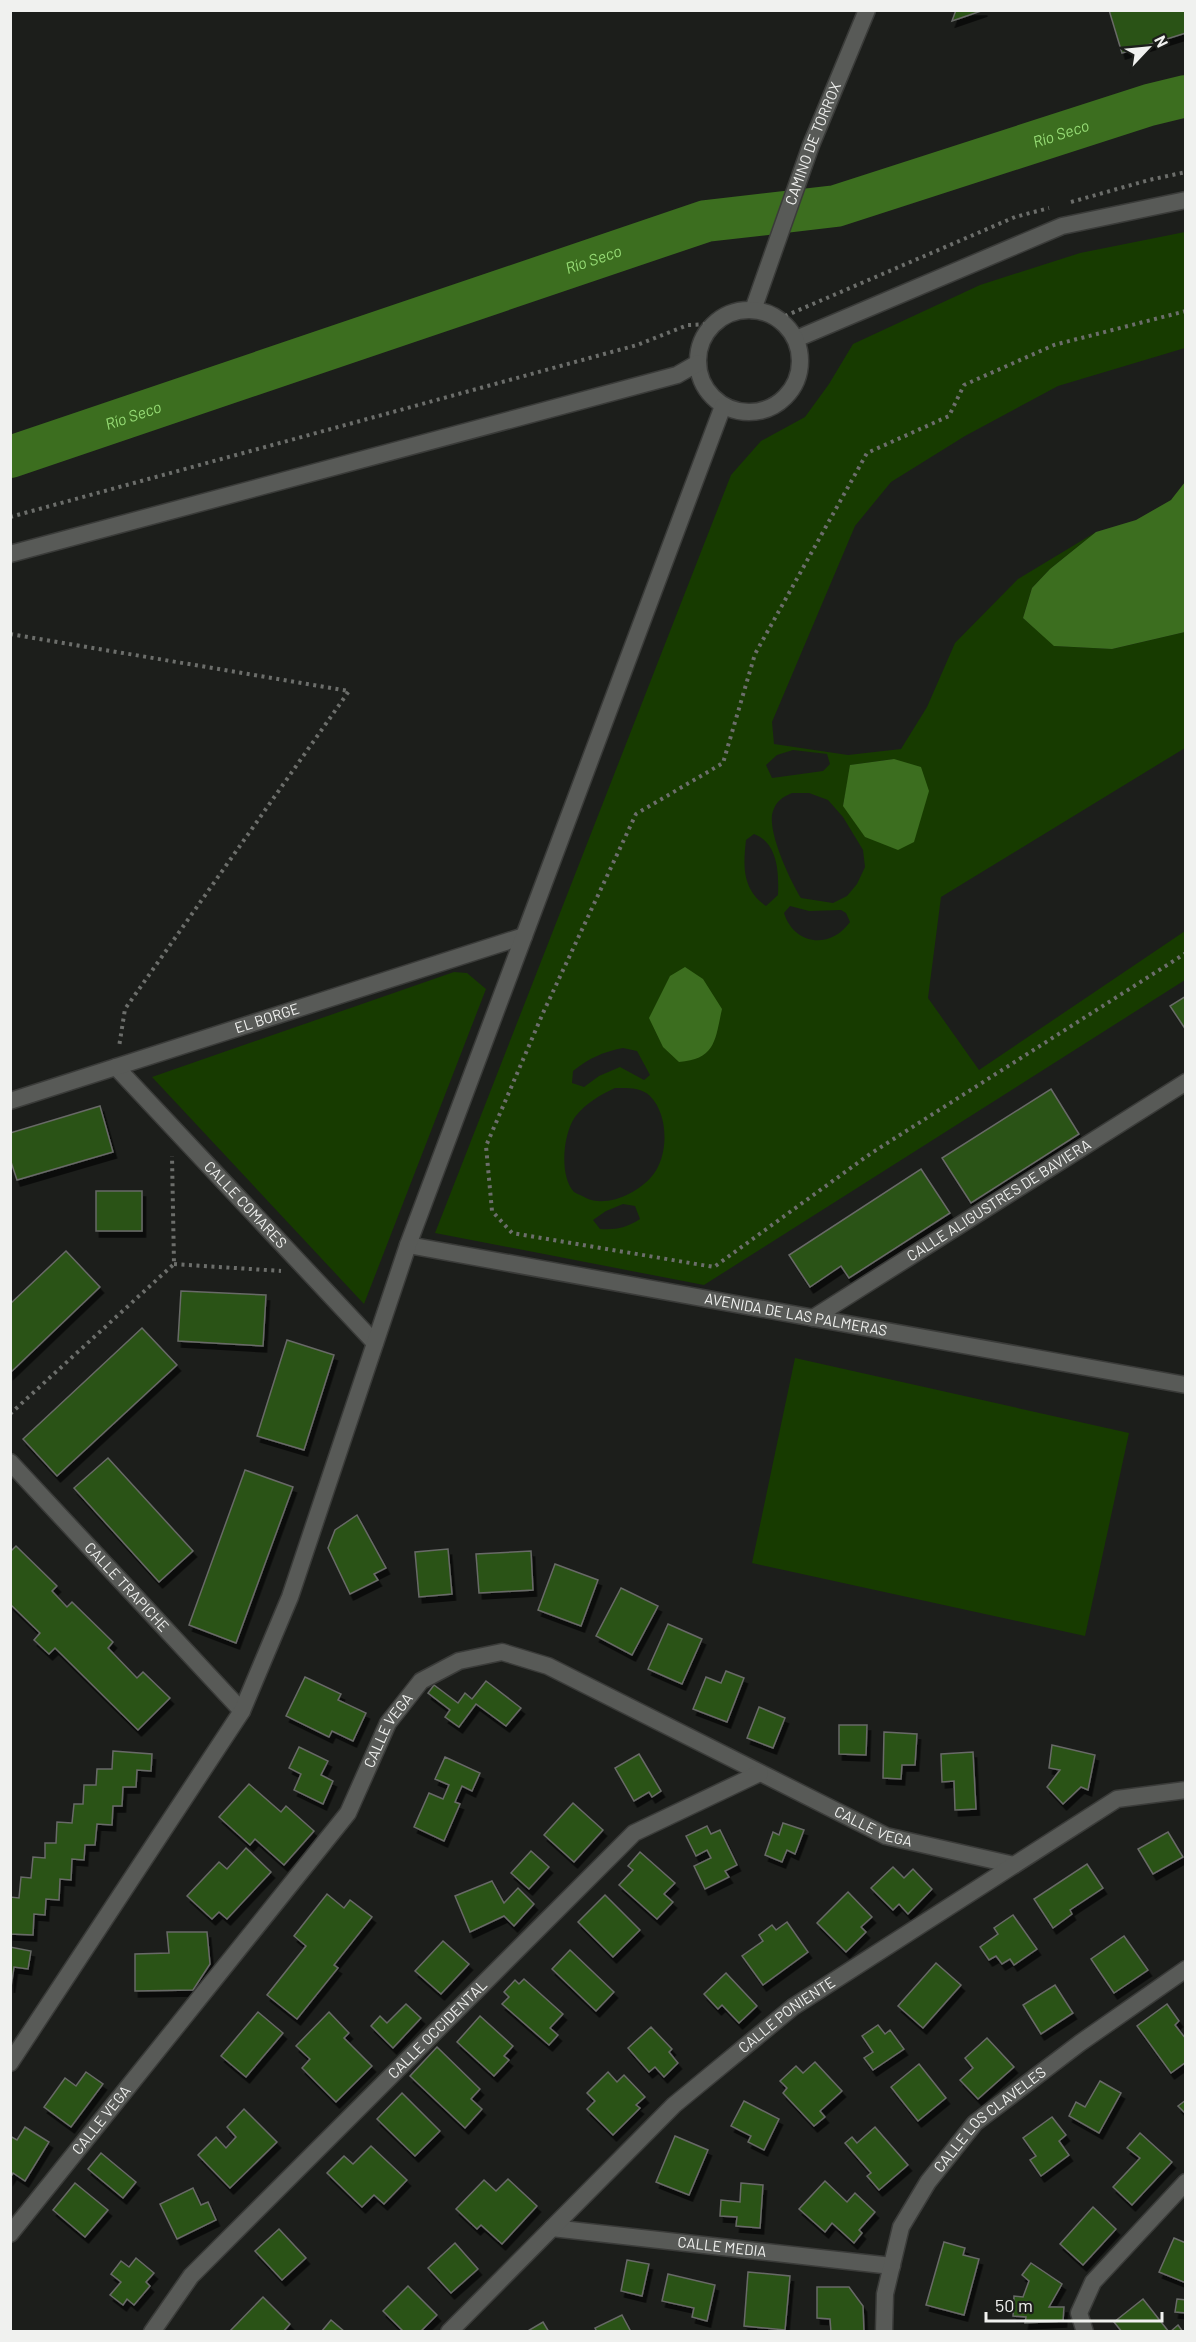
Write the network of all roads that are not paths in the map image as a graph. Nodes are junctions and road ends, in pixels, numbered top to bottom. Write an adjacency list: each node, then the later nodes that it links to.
1 (867, 10): 3 (street, CAMINO DE TORROX)
2 (1185, 200): 4 (street)
3 (753, 310): 4 (street); 5 (street)
4 (796, 339): 6 (street)
5 (698, 363): 6 (street); 7 (street)
6 (723, 406): 8 (street)
7 (10, 554)
8 (524, 936): 9 (street, EL BORGE); 12 (street)
9 (116, 1067): 11 (street, EL BORGE); 14 (street, CALLE COMARES)
10 (1185, 1082): 13 (street, CALLE ALIGUSTRES DE BAVIERA)
11 (10, 1101)
12 (408, 1245): 13 (street, AVENIDA DE LAS PALMERAS); 14 (street)
13 (813, 1318): 15 (street, AVENIDA DE LAS PALMERAS)
14 (375, 1343): 17 (street)
15 (1185, 1385)
16 (10, 1462): 17 (street, CALLE TRAPICHE)
17 (242, 1711): 22 (street)
18 (760, 1773): 20 (street, CALLE VEGA); 25 (street, CALLE VEGA); 27 (street, CALLE OCCIDENTAL)
19 (1185, 1790): 20 (street, CALLE PONIENTE)
20 (1014, 1865): 24 (street, CALLE PONIENTE)
21 (1185, 1969): 26 (street, CALLE LOS CLAVELES)
22 (10, 2063)
23 (1185, 2182): 30 (street)
24 (552, 2228): 26 (street, CALLE MEDIA); 28 (street, CALLE PONIENTE)
25 (10, 2234)
26 (892, 2266): 29 (street, CALLE LOS CLAVELES)
27 (152, 2331)
28 (449, 2331)
29 (884, 2331)
30 (1085, 2331)

